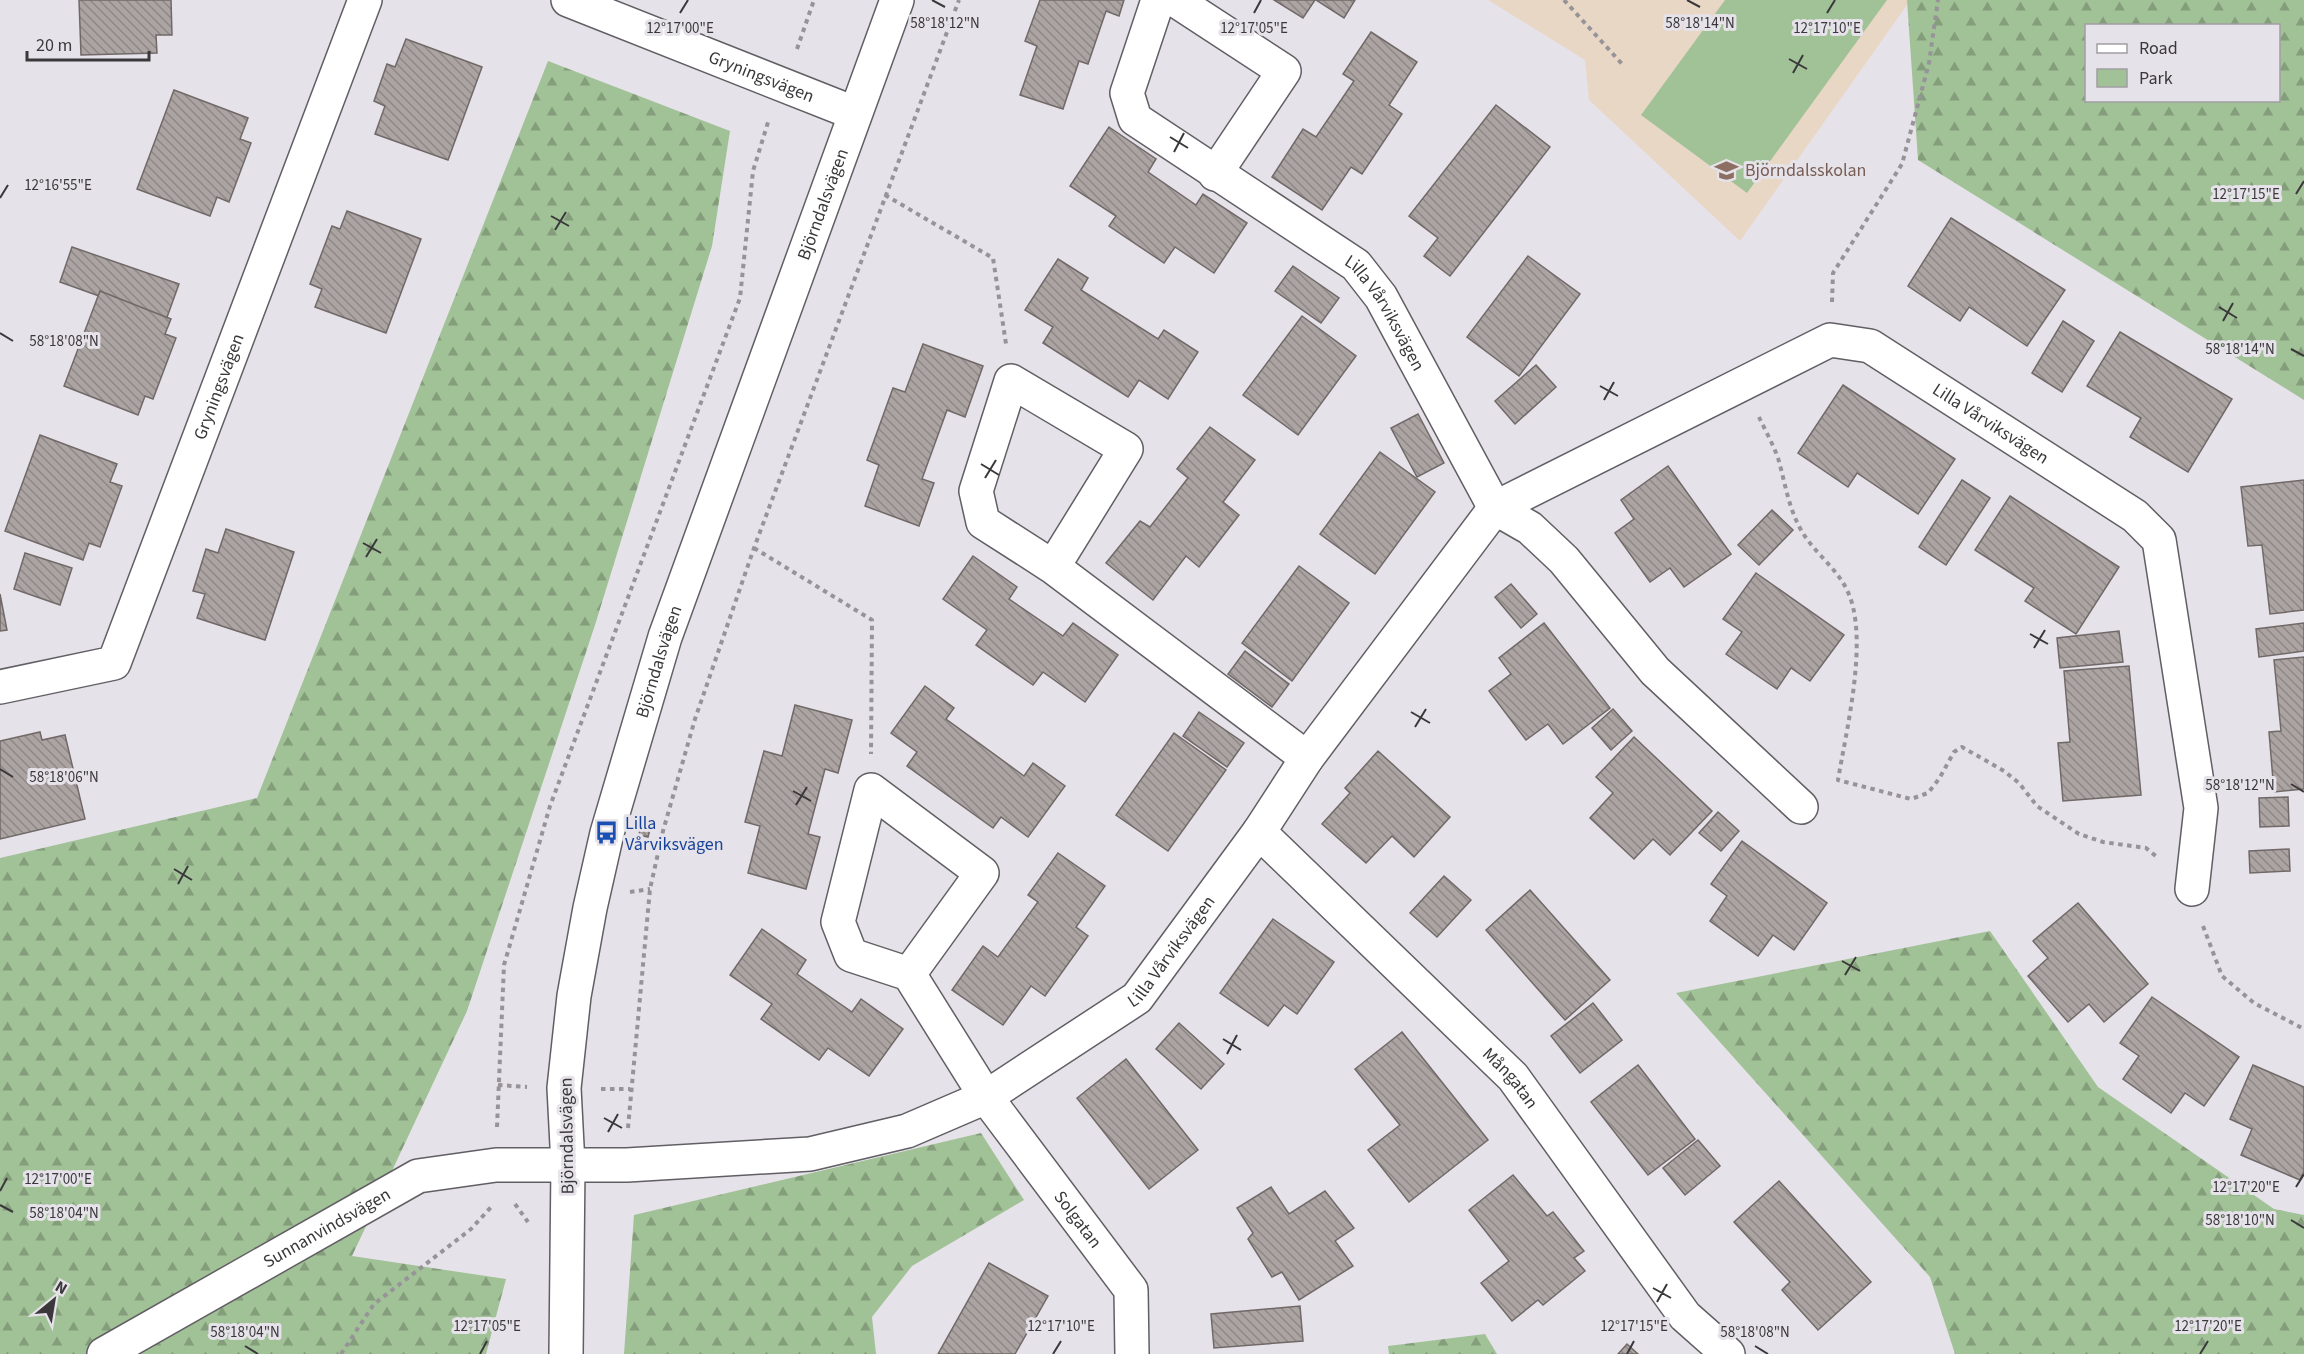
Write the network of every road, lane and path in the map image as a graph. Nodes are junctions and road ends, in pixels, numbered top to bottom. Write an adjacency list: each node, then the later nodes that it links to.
1 (364, 0): 21 (street, Gryningsvägen)
2 (568, 0): 11 (street, Gryningsvägen)
3 (814, 0): 11 (path)
4 (897, 0): 12 (street, Björndalsvägen)
5 (959, 0): 14 (path)
6 (1158, 0): 13 (street, Lilla Vårviksvägen)
7 (1175, 0): 13 (street)
8 (1564, 0): 10 (path)
9 (1938, 0): 15 (path)
10 (1623, 65)
11 (783, 87): 12 (street, Gryningsvägen); 32 (path)
12 (854, 113): 33 (street, Björndalsvägen)
13 (1215, 174): 18 (street, Lilla Vårviksvägen)
14 (885, 195): 16 (path); 19 (path)
15 (1830, 340): 17 (street, Lilla Vårviksvägen); 27 (street, Lilla Vårviksvägen)
16 (1011, 381): 20 (street); 20 (street)
17 (1744, 383): 18 (street, Lilla Vårviksvägen); 27 (path)
18 (1495, 508): 22 (street, Lilla Vårviksvägen); 24 (street)
19 (754, 548): 23 (path); 26 (path)
20 (1053, 567): 22 (street)
21 (0, 687)
22 (1306, 758): 25 (street, Lilla Vårviksvägen)
23 (871, 790): 29 (street); 29 (street)
24 (1801, 807)
25 (1259, 832): 31 (street, Lilla Vårviksvägen); 39 (street, Mångatan)
26 (650, 889): 28 (path); 34 (path)
27 (2192, 889): 30 (path)
28 (627, 893)
29 (909, 974): 31 (street)
30 (2304, 1029)
31 (986, 1097): 34 (street, Lilla Vårviksvägen); 38 (street, Solgatan)
32 (496, 1165): 33 (street, Sunnanvindsvägen); 35 (street, Sunnanvindsvägen); 36 (path)
33 (568, 1165): 34 (street, Lilla Vårviksvägen); 37 (street, Björndalsvägen)
34 (627, 1165)
35 (104, 1354)
36 (340, 1354)
37 (566, 1354)
38 (1132, 1354)
39 (1728, 1354)

